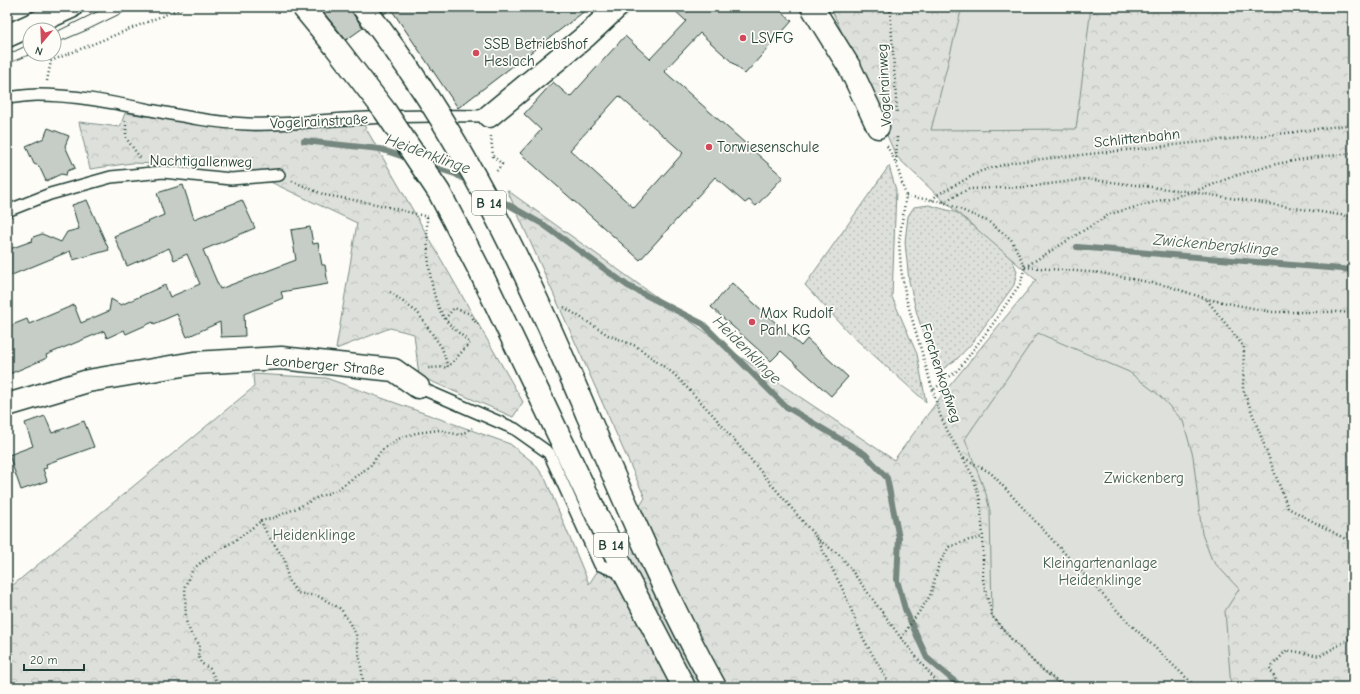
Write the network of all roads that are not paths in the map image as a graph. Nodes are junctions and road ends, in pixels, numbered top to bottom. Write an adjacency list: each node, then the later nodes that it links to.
1 (71, 7): 6 (main road)
2 (302, 7): 14 (main road, B 14, bridge)
3 (363, 7): 16 (main road, B 14, bridge)
4 (617, 7): 8 (main road, Vogelrainstraße)
5 (812, 7): 9 (main road)
6 (7, 36)
7 (7, 98): 8 (lane, Vogelrainstraße)
8 (489, 116)
9 (887, 130)
10 (279, 175): 11 (lane, Nachtigallenweg)
11 (7, 211)
12 (418, 387): 13 (main road, Leonberger Straße); 14 (lane, Leonberger Straße)
13 (7, 406)
14 (625, 574): 15 (main road, B 14)
15 (684, 687)
16 (715, 687)

